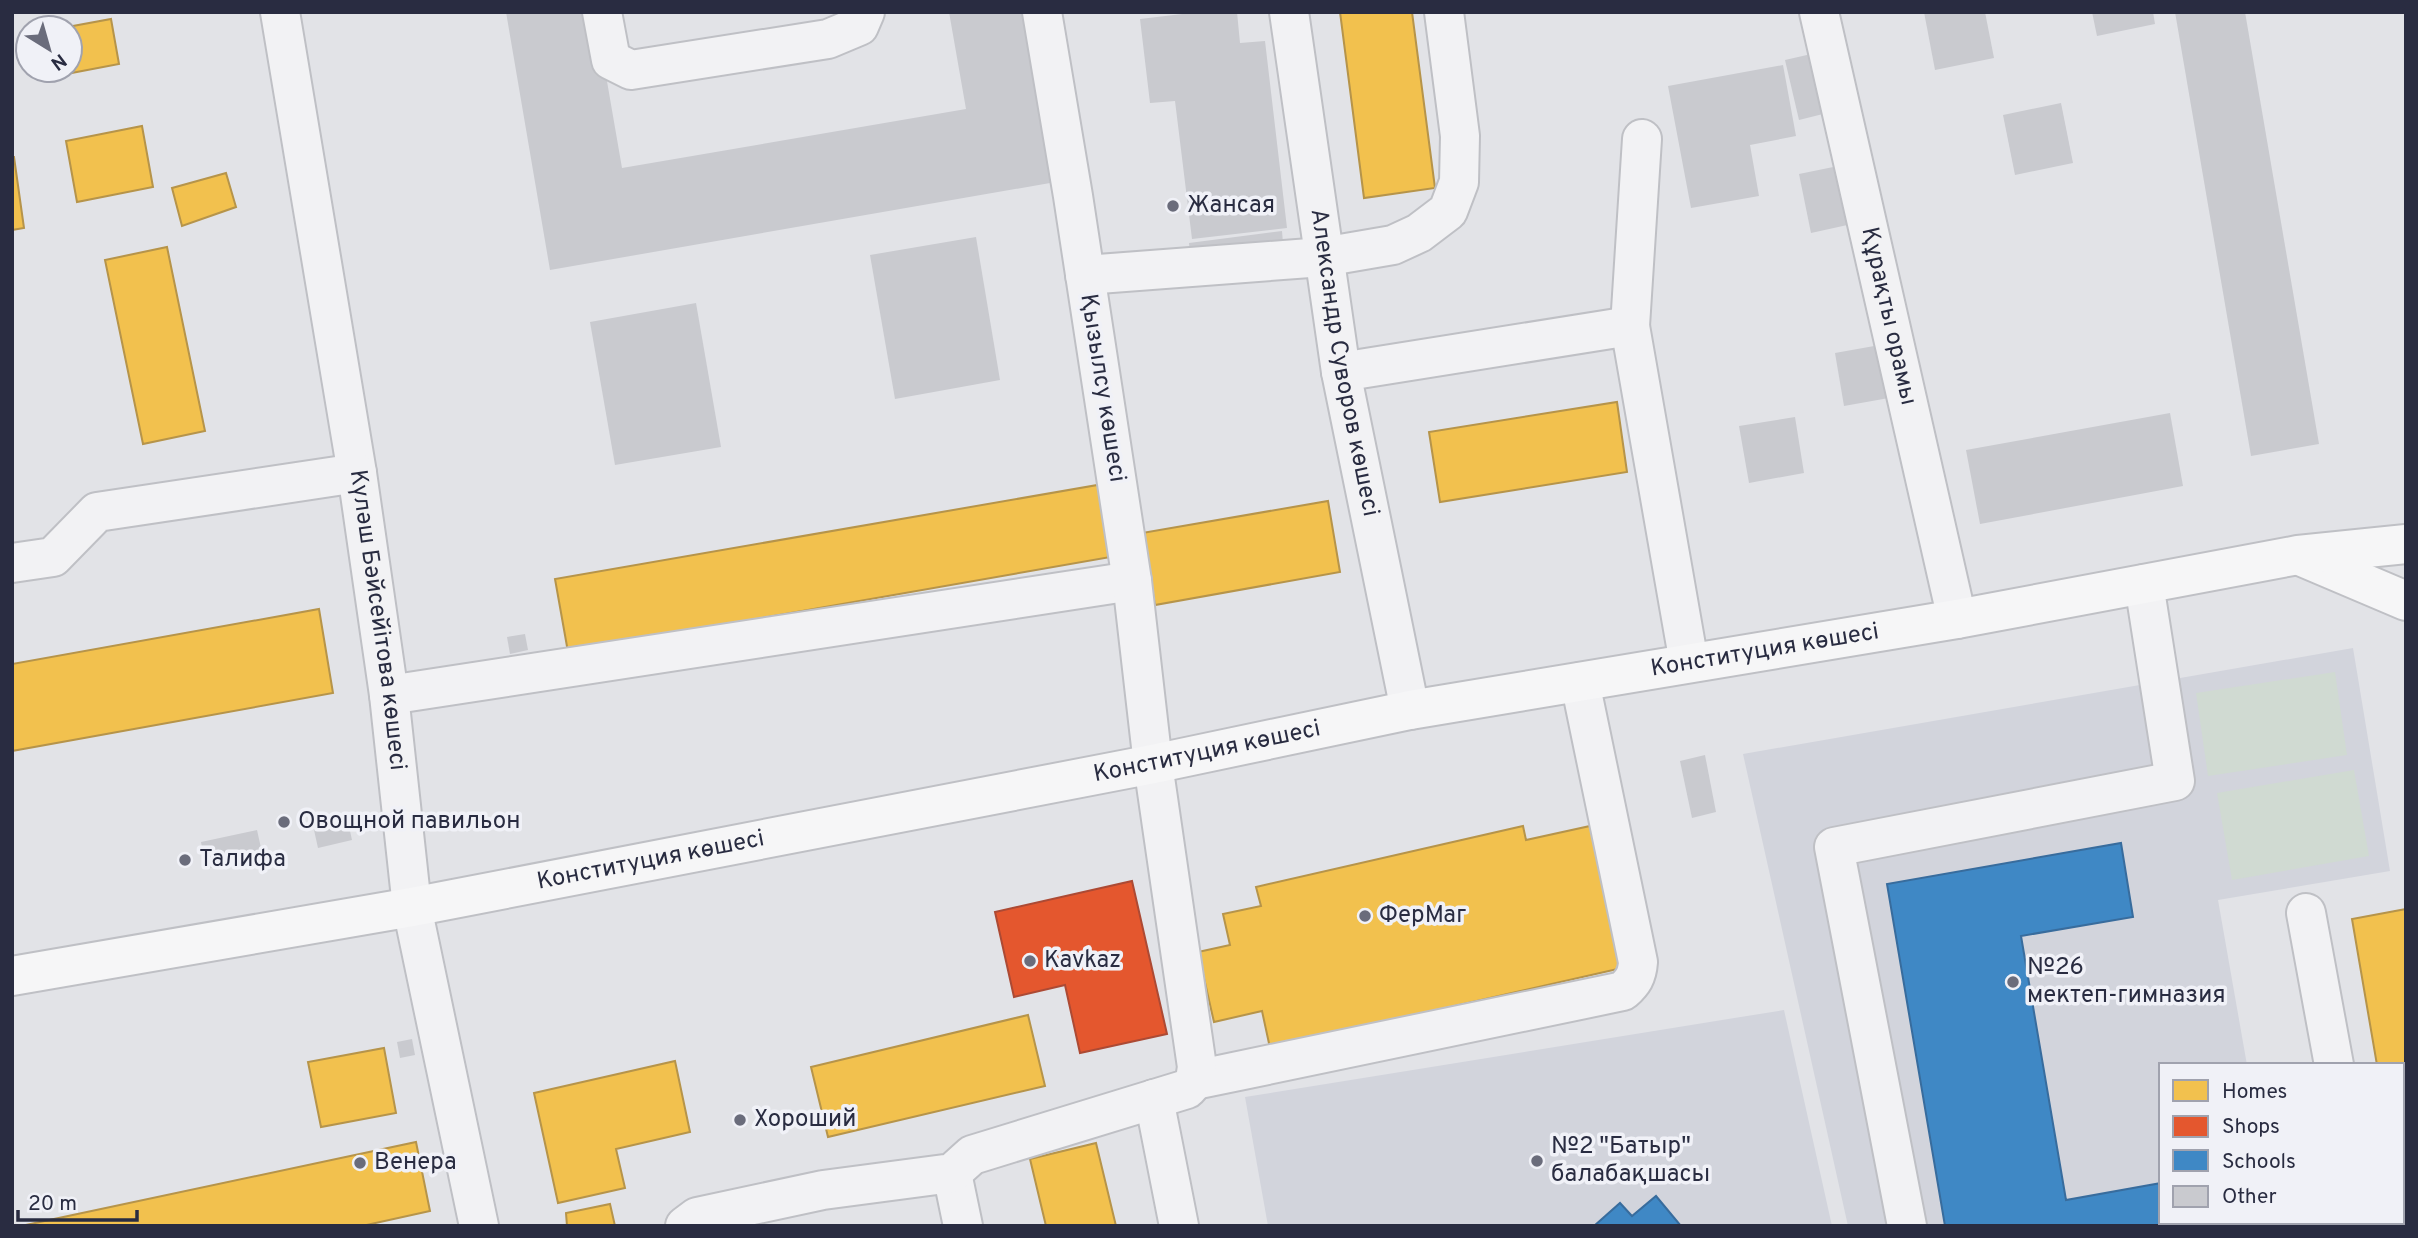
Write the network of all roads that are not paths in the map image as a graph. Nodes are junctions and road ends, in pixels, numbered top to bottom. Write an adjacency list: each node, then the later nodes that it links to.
1 (280, 12): 13 (street, Күләш Бәйсейітова көшесі)
2 (602, 12): 3 (street)
3 (865, 12)
4 (1042, 12): 10 (street, Қызылсу көшесі)
5 (1289, 12): 9 (street, Александр Суворов көшесі)
6 (1444, 12): 9 (street)
7 (1819, 12): 20 (street, Құрақты орамы)
8 (1642, 139): 11 (street)
9 (1323, 257): 10 (street); 12 (street, Александр Суворов көшесі)
10 (1085, 275): 17 (street, Қызылсу көшесі)
11 (1630, 326): 12 (street); 21 (street)
12 (1341, 372): 24 (street, Александр Суворов көшесі)
13 (357, 473): 16 (street); 23 (street, Күләш Бәйсейітова көшесі)
14 (2406, 544): 15 (main road, Конституция көшесі)
15 (2298, 555): 18 (main road, Конституция көшесі); 19 (main road)
16 (12, 563)
17 (1132, 581): 23 (street); 25 (street, Қызылсу көшесі)
18 (2144, 584): 20 (main road, Конституция көшесі); 37 (street)
19 (2406, 601)
20 (1957, 619): 21 (main road, Конституция көшесі)
21 (1689, 663): 22 (main road, Конституция көшесі)
22 (1580, 682): 24 (main road, Конституция көшесі); 30 (street)
23 (389, 695): 26 (street, Күләш Бәйсейітова көшесі)
24 (1410, 710): 25 (main road, Конституция көшесі)
25 (1153, 764): 26 (main road, Конституция көшесі); 30 (street, Қызылсу көшесі)
26 (412, 907): 28 (main road, Конституция көшесі); 33 (street, Күләш Бәйсейітова көшесі)
27 (2306, 913): 29 (street)
28 (12, 976)
29 (2334, 1063)
30 (1195, 1080): 31 (street)
31 (1154, 1099): 32 (street); 36 (street)
32 (952, 1173): 34 (street); 35 (street)
33 (479, 1226)
34 (685, 1226)
35 (963, 1226)
36 (1179, 1226)
37 (1907, 1226)

